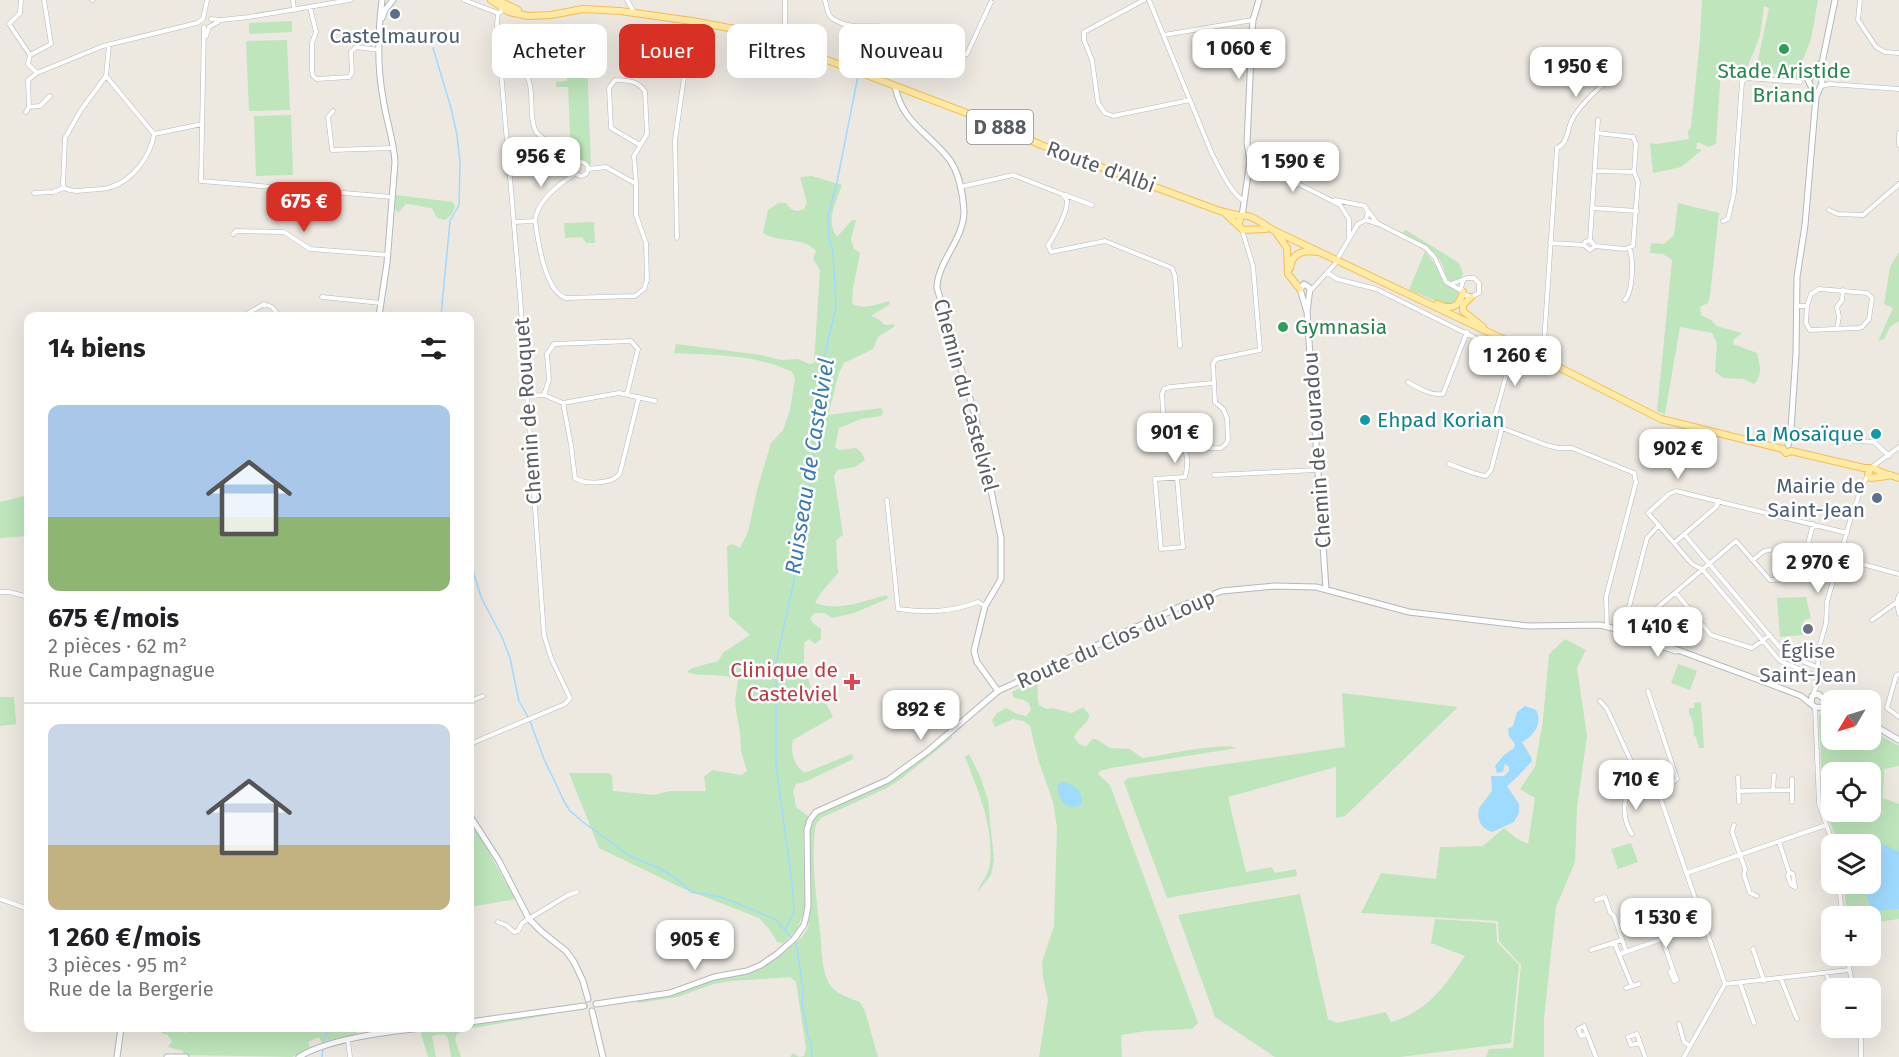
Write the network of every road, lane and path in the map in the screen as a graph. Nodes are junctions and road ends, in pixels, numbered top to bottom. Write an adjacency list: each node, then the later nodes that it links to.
1 (21, 0): 38 (street)
2 (44, 0): 38 (street)
3 (293, 0): 20 (street)
4 (350, 0): 19 (street)
5 (382, 0): 16 (street); 28 (street)
6 (464, 0): 18 (street)
7 (491, 0): 18 (main road, D 888)
8 (785, 0): 30 (street)
9 (825, 0): 17 (street)
10 (1147, 0): 34 (street); 55 (street)
11 (1259, 0): 26 (street)
12 (1835, 0): 39 (street)
13 (1860, 0): 37 (street)
14 (628, 1): 21 (street); 22 (street)
15 (207, 2): 23 (street); 24 (street)
16 (391, 2): 28 (street)
17 (991, 2)
18 (498, 7): 21 (main road, D 888); 29 (street, Chemin de Rouquet)
19 (310, 8): 20 (street); 36 (street)
20 (294, 10): 25 (street)
21 (626, 11): 22 (main road, D 888)
22 (634, 12): 27 (main road, D 888)
23 (202, 19): 24 (street); 31 (street); 32 (street)
24 (210, 19): 25 (street); 32 (street)
25 (221, 20): 32 (street)
26 (1253, 20): 34 (street); 82 (street)
27 (692, 21): 33 (main road, D 888); 103 (street)
28 (380, 22): 36 (street)
29 (497, 24)
30 (785, 24)
31 (189, 25): 32 (street); 35 (street)
32 (207, 27): 61 (street)
33 (727, 27)
34 (1164, 34): 55 (street)
35 (109, 45): 41 (street); 44 (street)
36 (379, 50): 67 (street)
37 (1899, 53)
38 (30, 55): 41 (street)
39 (1823, 58): 43 (street); 48 (street)
40 (827, 60): 49 (main road, Route d'Albi / D 888)
41 (37, 73): 56 (street)
42 (1615, 74): 106 (street)
43 (1814, 74): 48 (street); 50 (street)
44 (106, 76): 64 (street); 77 (street)
45 (501, 78): 96 (street, Chemin de Rouquet)
46 (528, 78): 68 (street)
47 (1800, 82): 94 (street)
48 (1821, 83): 50 (street); 51 (street); 54 (street)
49 (895, 86): 52 (main road, Route d'Albi / D 888); 58 (street, Chemin du Castelviel)
50 (1812, 88): 54 (street)
51 (1899, 89)
52 (905, 91): 58 (street); 88 (main road, Route d'Albi / D 888)
53 (50, 96): 56 (street)
54 (1816, 97): 126 (street)
55 (1190, 100): 82 (street)
56 (29, 107): 59 (street)
57 (333, 111): 67 (street)
58 (905, 111): 76 (street, Chemin du Castelviel)
59 (26, 112)
60 (1598, 120): 62 (street)
61 (202, 126): 64 (street); 81 (street)
62 (1597, 133): 71 (street); 72 (street)
63 (1899, 133): 66 (street)
64 (154, 134): 77 (street)
65 (640, 145): 65 (street); 74 (street)
66 (1899, 145)
67 (394, 148): 81 (street)
68 (576, 165): 69 (street); 73 (street)
69 (588, 169): 73 (street); 74 (street)
70 (1273, 171): 80 (street)
71 (1595, 171): 72 (street); 85 (street)
72 (1634, 172): 89 (street)
73 (575, 174): 95 (street)
74 (636, 184): 95 (street)
75 (1899, 184): 87 (street)
76 (960, 187): 79 (street); 178 (street, Chemin du Castelviel)
77 (64, 188): 78 (street)
78 (34, 193)
79 (1062, 194): 84 (street); 135 (street)
80 (1323, 195): 83 (street); 92 (street)
81 (393, 197): 112 (street)
82 (1245, 201): 90 (street); 91 (street)
83 (1354, 204): 86 (street); 92 (street)
84 (1092, 205)
85 (1593, 208): 89 (street); 105 (street)
86 (1368, 210): 93 (street); 98 (street)
87 (1829, 210)
88 (1220, 211): 90 (main road, Route d'Albi / D 888); 99 (main road, Route d'Albi / D 888)
89 (1636, 211): 110 (street)
90 (1242, 216): 91 (main road); 99 (main road)
91 (1253, 217): 100 (main road); 101 (main road)
92 (1348, 218): 97 (street); 104 (street)
93 (1366, 220): 97 (street); 98 (street)
94 (1724, 220)
95 (536, 221): 96 (street)
96 (514, 222): 142 (street, Chemin de Rouquet)
97 (1358, 224): 104 (street)
98 (1379, 224): 118 (street)
99 (1240, 227): 100 (main road); 107 (street)
100 (1252, 229): 101 (main road); 107 (street)
101 (1275, 231): 111 (main road); 119 (main road)
102 (233, 234): 112 (street)
103 (677, 237)
104 (1349, 237): 113 (street)
105 (1590, 240): 108 (street); 109 (street)
106 (1550, 243): 108 (street); 136 (street)
107 (1247, 245): 139 (street)
108 (1584, 245): 109 (street)
109 (1595, 246): 110 (street)
110 (1629, 248): 124 (street)
111 (1322, 252): 117 (main road); 119 (main road)
112 (388, 255): 125 (street)
113 (1339, 256)
114 (1335, 264): 115 (street)
115 (1328, 273): 119 (street); 133 (street)
116 (1463, 281): 118 (street); 121 (street); 123 (street)
117 (1389, 285): 121 (main road); 131 (main road)
118 (1451, 285): 121 (street)
119 (1305, 290): 154 (street, Chemin de Louradou)
120 (1843, 290): 127 (street); 132 (street); 132 (street)
121 (1462, 292): 123 (street)
122 (322, 297): 125 (street)
123 (1471, 297): 134 (main road)
124 (1625, 300)
125 (382, 303): 130 (street)
126 (1796, 306): 127 (street); 147 (street)
127 (1807, 306): 132 (street)
128 (250, 312): 129 (street)
129 (276, 312)
130 (380, 312)
131 (1470, 325): 134 (main road); 137 (main road)
132 (1838, 328)
133 (1467, 332): 138 (street); 146 (street)
134 (1496, 336): 136 (main road)
135 (1180, 346)
136 (1539, 357): 137 (main road)
137 (1566, 372): 149 (main road)
138 (1408, 382)
139 (1213, 383): 150 (street); 150 (street)
140 (627, 394): 141 (street); 143 (street); 145 (street)
141 (544, 395): 142 (street); 145 (street)
142 (527, 396): 204 (street, Chemin de Rouquet)
143 (639, 398): 144 (street); 145 (street)
144 (655, 402)
145 (563, 403)
146 (1502, 428): 153 (street); 181 (street)
147 (1791, 429): 149 (street); 151 (street)
148 (1899, 447): 151 (street)
149 (1787, 448): 152 (main road)
150 (1185, 449): 157 (street)
151 (1889, 456): 155 (street)
152 (1819, 458): 155 (main road); 155 (main road)
153 (1449, 464)
154 (1317, 470): 156 (street); 172 (street, Chemin de Louradou)
155 (1873, 473): 158 (main road); 163 (street)
156 (1214, 475)
157 (1177, 478): 157 (street)
158 (1899, 478)
159 (887, 500): 178 (street)
160 (1719, 501): 161 (street); 162 (street); 164 (street)
161 (1813, 524): 163 (street); 168 (street)
162 (1659, 525): 165 (street); 182 (street)
163 (1847, 533): 167 (street)
164 (1684, 534): 165 (street); 169 (street)
165 (1674, 543): 170 (street)
166 (1770, 550): 168 (street)
167 (1840, 558): 171 (street); 185 (street)
168 (1753, 560): 169 (street)
169 (1709, 564): 170 (street); 183 (street)
170 (1702, 569): 174 (street); 184 (street)
171 (1899, 574)
172 (1326, 589): 181 (street, Route du Clos du Loup); 189 (street, Route du Clos du Loup)
173 (0, 592): 176 (street)
174 (1676, 593): 182 (street); 184 (street)
175 (1899, 595): 177 (street)
176 (24, 596)
177 (1897, 602): 179 (street); 180 (street)
178 (985, 606): 189 (street, Chemin du Castelviel)
179 (1899, 614)
180 (1872, 620)
181 (1608, 626): 182 (street, Route du Clos du Loup)
182 (1633, 632): 192 (street, Route du Clos du Loup)
183 (1770, 635): 184 (street); 185 (street)
184 (1762, 641): 187 (street)
185 (1817, 667): 187 (street)
186 (1899, 674): 201 (street)
187 (1817, 676): 188 (street)
188 (1816, 684): 193 (street); 194 (street)
189 (998, 691): 253 (street, Route du Clos du Loup)
190 (1648, 691): 212 (street)
191 (483, 696): 196 (street)
192 (1800, 696): 193 (street); 199 (street)
193 (1813, 696): 195 (street); 199 (street)
194 (1821, 696)
195 (1821, 698)
196 (474, 699)
197 (1821, 699): 199 (street)
198 (1600, 701): 208 (street)
199 (1815, 706): 200 (street); 217 (street)
200 (1821, 706)
201 (1899, 717)
202 (1881, 729): 203 (street)
203 (1899, 740)
204 (474, 742)
205 (1774, 775): 209 (street)
206 (1738, 777): 211 (street)
207 (1792, 779): 210 (street)
208 (1632, 788): 212 (street); 218 (street)
209 (1773, 790): 210 (street); 211 (street)
210 (1792, 790): 214 (street)
211 (1738, 791): 213 (street)
212 (1659, 794): 223 (street)
213 (1738, 802)
214 (1792, 802)
215 (474, 822): 229 (street)
216 (1734, 825): 221 (street)
217 (1826, 825): 219 (street); 220 (street)
218 (1632, 834)
219 (1829, 834)
220 (1779, 841): 221 (street); 222 (street)
221 (1740, 854): 223 (street); 225 (street)
222 (1789, 872)
223 (1686, 873): 231 (street)
224 (577, 892): 229 (street)
225 (1757, 896)
226 (0, 899): 228 (street)
227 (1596, 900): 232 (street)
228 (24, 908)
229 (529, 919): 230 (street); 252 (street)
230 (498, 922)
231 (1704, 924): 233 (street); 249 (street)
232 (1622, 939): 234 (street); 237 (street)
233 (1662, 939): 237 (street); 240 (street)
234 (1614, 942): 236 (street); 238 (street)
235 (1753, 949): 246 (street)
236 (1592, 950)
237 (1626, 951): 238 (street)
238 (1620, 954): 250 (street)
239 (1848, 966): 241 (street)
240 (1673, 970)
241 (1849, 970): 242 (street); 244 (street)
242 (1826, 973): 243 (street); 245 (street)
243 (1828, 978)
244 (1851, 978)
245 (1781, 979): 246 (street); 256 (street)
246 (1764, 981): 247 (street)
247 (1740, 983): 249 (street); 258 (street)
248 (1639, 984): 250 (street)
249 (1725, 984): 266 (street)
250 (1632, 986): 251 (street)
251 (1626, 988)
252 (588, 999): 253 (street); 254 (street)
253 (596, 1004): 255 (street)
254 (584, 1006): 255 (street); 257 (street)
255 (592, 1011): 272 (street)
256 (1797, 1019)
257 (474, 1021)
258 (1754, 1023)
259 (1678, 1024): 266 (street)
260 (120, 1032): 267 (street)
261 (389, 1032): 264 (street)
262 (1587, 1034): 273 (street)
263 (1861, 1038): 276 (street)
264 (348, 1040): 270 (street); 271 (street)
265 (1640, 1043): 274 (street)
266 (1690, 1046): 275 (street)
267 (117, 1057)
268 (167, 1057): 269 (street)
269 (184, 1057)
270 (299, 1057)
271 (350, 1057)
272 (603, 1057)
273 (1596, 1057)
274 (1645, 1057)
275 (1684, 1057)
276 (1861, 1057)

